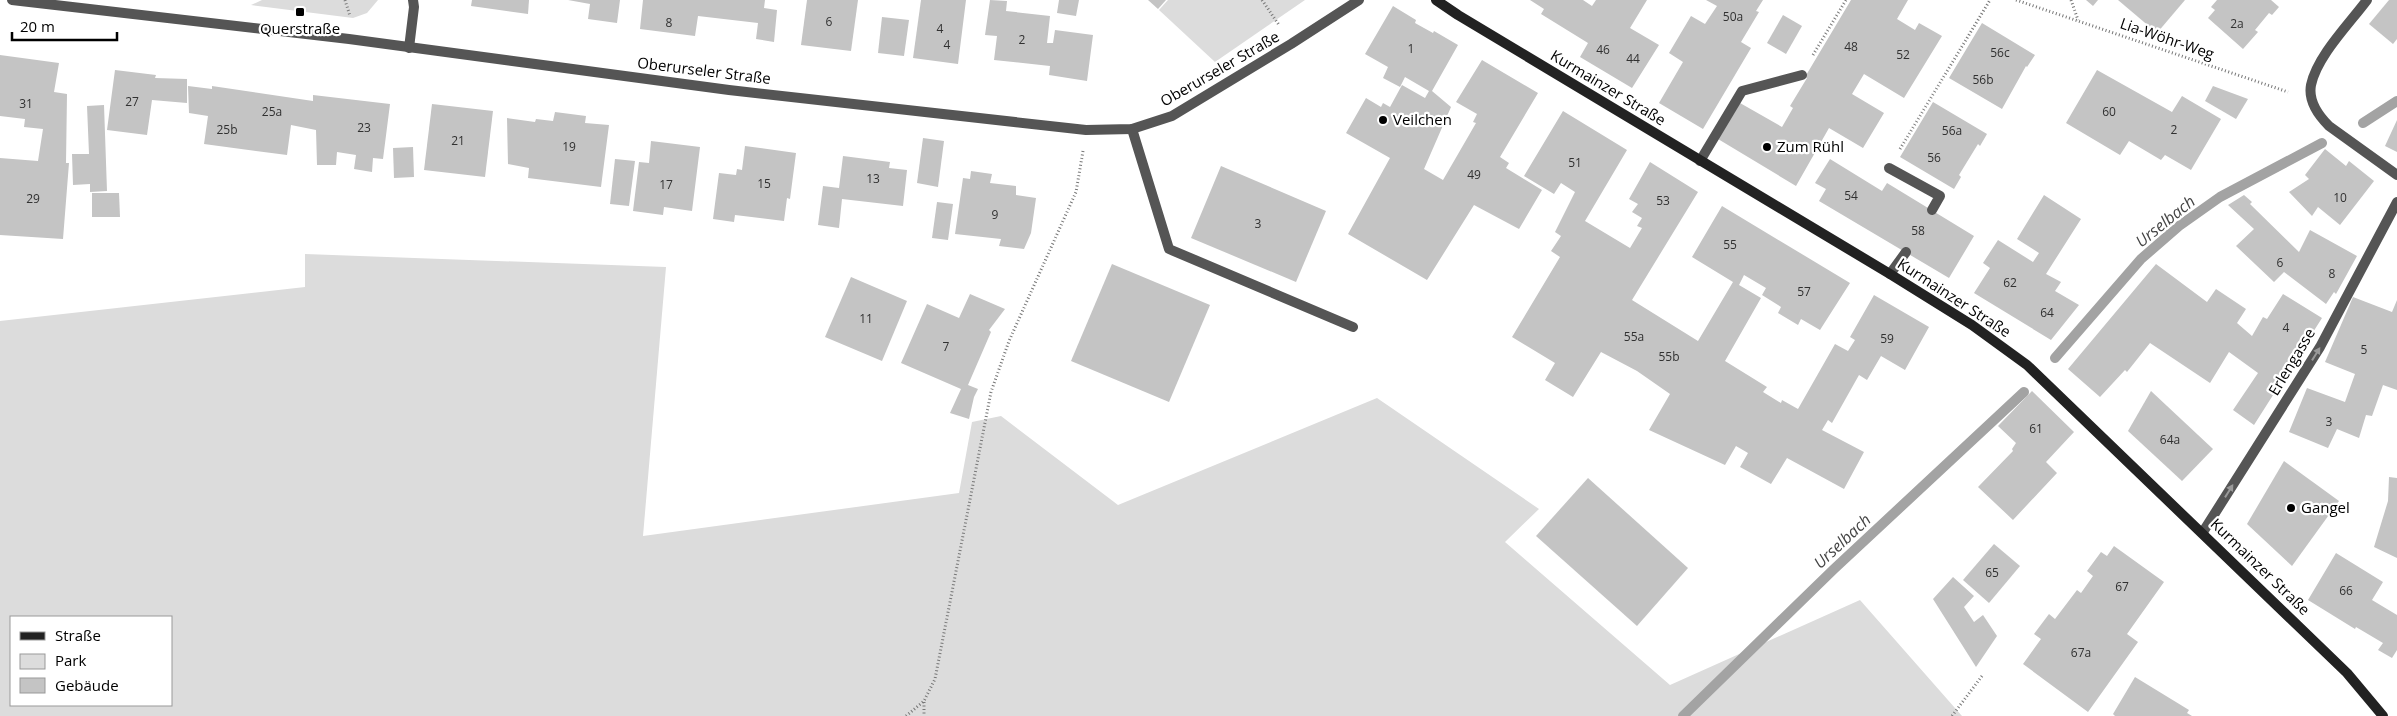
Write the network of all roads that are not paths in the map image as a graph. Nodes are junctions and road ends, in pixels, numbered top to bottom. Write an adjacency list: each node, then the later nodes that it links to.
1 (12, 0): 6 (street, Oberurseler Straße)
2 (413, 0): 6 (street)
3 (1359, 0): 8 (street, Oberurseler Straße)
4 (1436, 0): 9 (main road, Kurmainzer Straße)
5 (2367, 0): 11 (street)
6 (409, 48): 8 (street, Oberurseler Straße)
7 (1802, 75): 9 (street)
8 (1132, 129): 16 (street)
9 (1700, 161): 15 (main road, Kurmainzer Straße)
10 (1889, 168): 13 (street)
11 (2397, 175)
12 (2397, 202): 17 (street, Erlengasse, one-way to 12)
13 (1932, 210)
14 (1906, 252): 15 (street)
15 (1890, 274): 17 (main road, Kurmainzer Straße)
16 (1353, 327)
17 (2203, 532): 18 (main road, Kurmainzer Straße)
18 (2382, 716)

